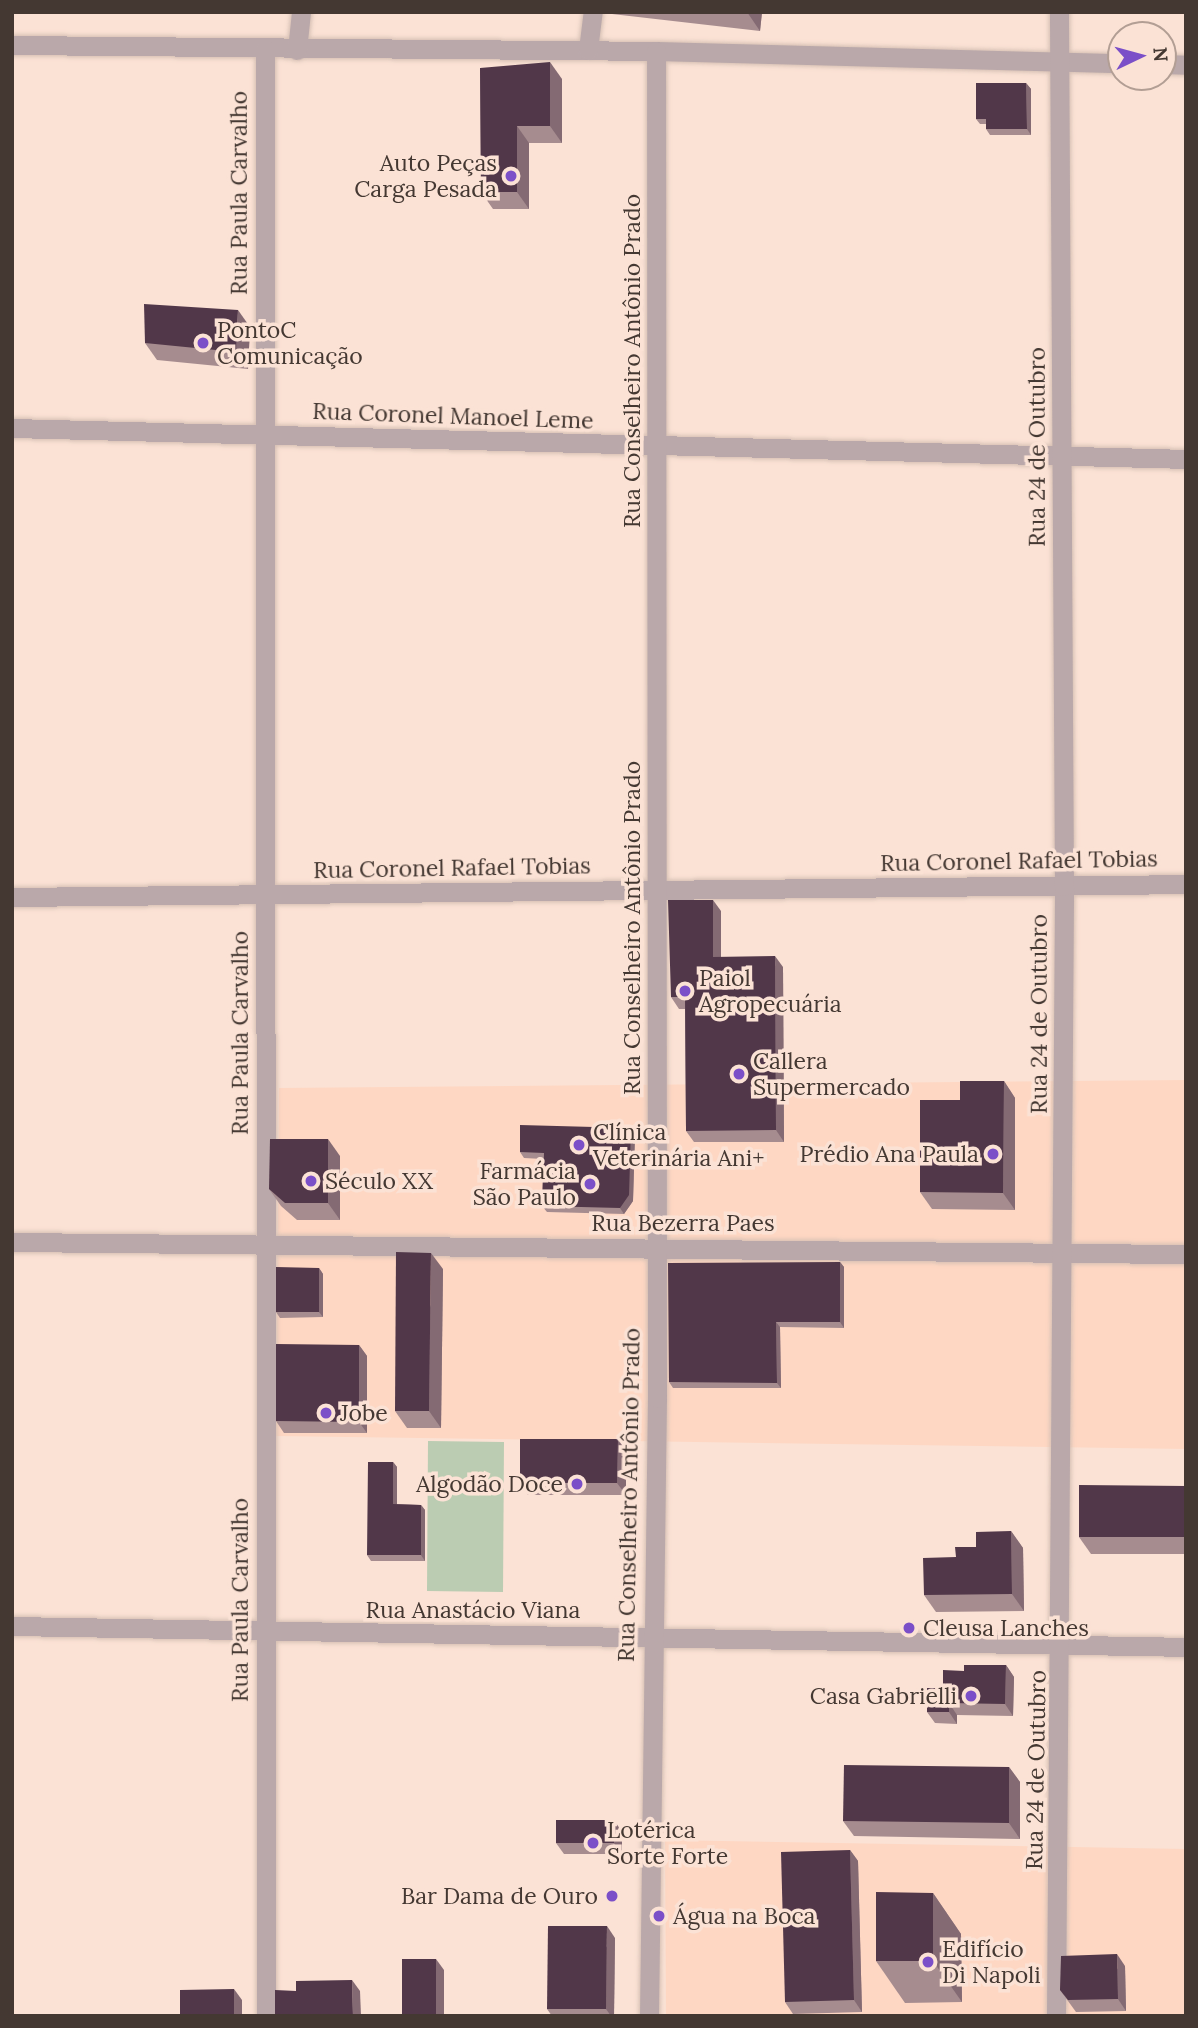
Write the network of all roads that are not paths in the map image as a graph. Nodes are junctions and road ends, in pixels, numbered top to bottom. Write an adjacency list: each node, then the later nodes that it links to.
1 (300, 12): 6 (street)
2 (593, 12): 7 (street)
3 (1059, 12): 9 (street, Rua 24 de Outubro)
4 (12, 45): 5 (street)
5 (265, 50): 6 (street); 12 (street, Rua Paula Carvalho)
6 (298, 50): 7 (street)
7 (588, 51): 8 (street)
8 (656, 51): 9 (street); 13 (street, Rua Conselheiro Antônio Prado)
9 (1059, 62): 10 (street); 14 (street, Rua 24 de Outubro)
10 (1107, 63)
11 (12, 428): 12 (street, Rua Coronel Manoel Leme)
12 (262, 434): 13 (street, Rua Coronel Manoel Leme); 19 (street, Rua Paula Carvalho)
13 (657, 448): 14 (street, Rua Coronel Manoel Leme); 18 (street, Rua Conselheiro Antônio Prado)
14 (1061, 456): 15 (street, Rua Coronel Manoel Leme); 17 (street, Rua 24 de Outubro)
15 (1186, 459)
16 (1186, 884): 17 (street, Rua Coronel Rafael Tobias)
17 (1064, 886): 18 (street, Rua Coronel Rafael Tobias); 24 (street, Rua 24 de Outubro)
18 (657, 889): 19 (street, Rua Coronel Rafael Tobias); 23 (street, Rua Conselheiro Antônio Prado)
19 (265, 896): 20 (street, Rua Coronel Rafael Tobias); 22 (street, Rua Paula Carvalho)
20 (12, 897)
21 (12, 1242): 22 (street, Rua Bezerra Paes)
22 (264, 1243): 23 (street, Rua Bezerra Paes); 27 (street, Rua Paula Carvalho)
23 (657, 1250): 24 (street, Rua Bezerra Paes); 28 (street, Rua Conselheiro Antônio Prado)
24 (1063, 1253): 25 (street, Rua Bezerra Paes); 29 (street, Rua 24 de Outubro)
25 (1186, 1254)
26 (12, 1626): 27 (street, Rua Anastácio Viana)
27 (264, 1633): 28 (street, Rua Anastácio Viana); 31 (street, Rua Paula Carvalho)
28 (651, 1635): 29 (street, Rua Anastácio Viana); 32 (street, Rua Conselheiro Antônio Prado)
29 (1062, 1644): 30 (street, Rua Anastácio Viana); 33 (street, Rua 24 de Outubro)
30 (1186, 1647)
31 (266, 2016)
32 (649, 2016)
33 (1056, 2016)

